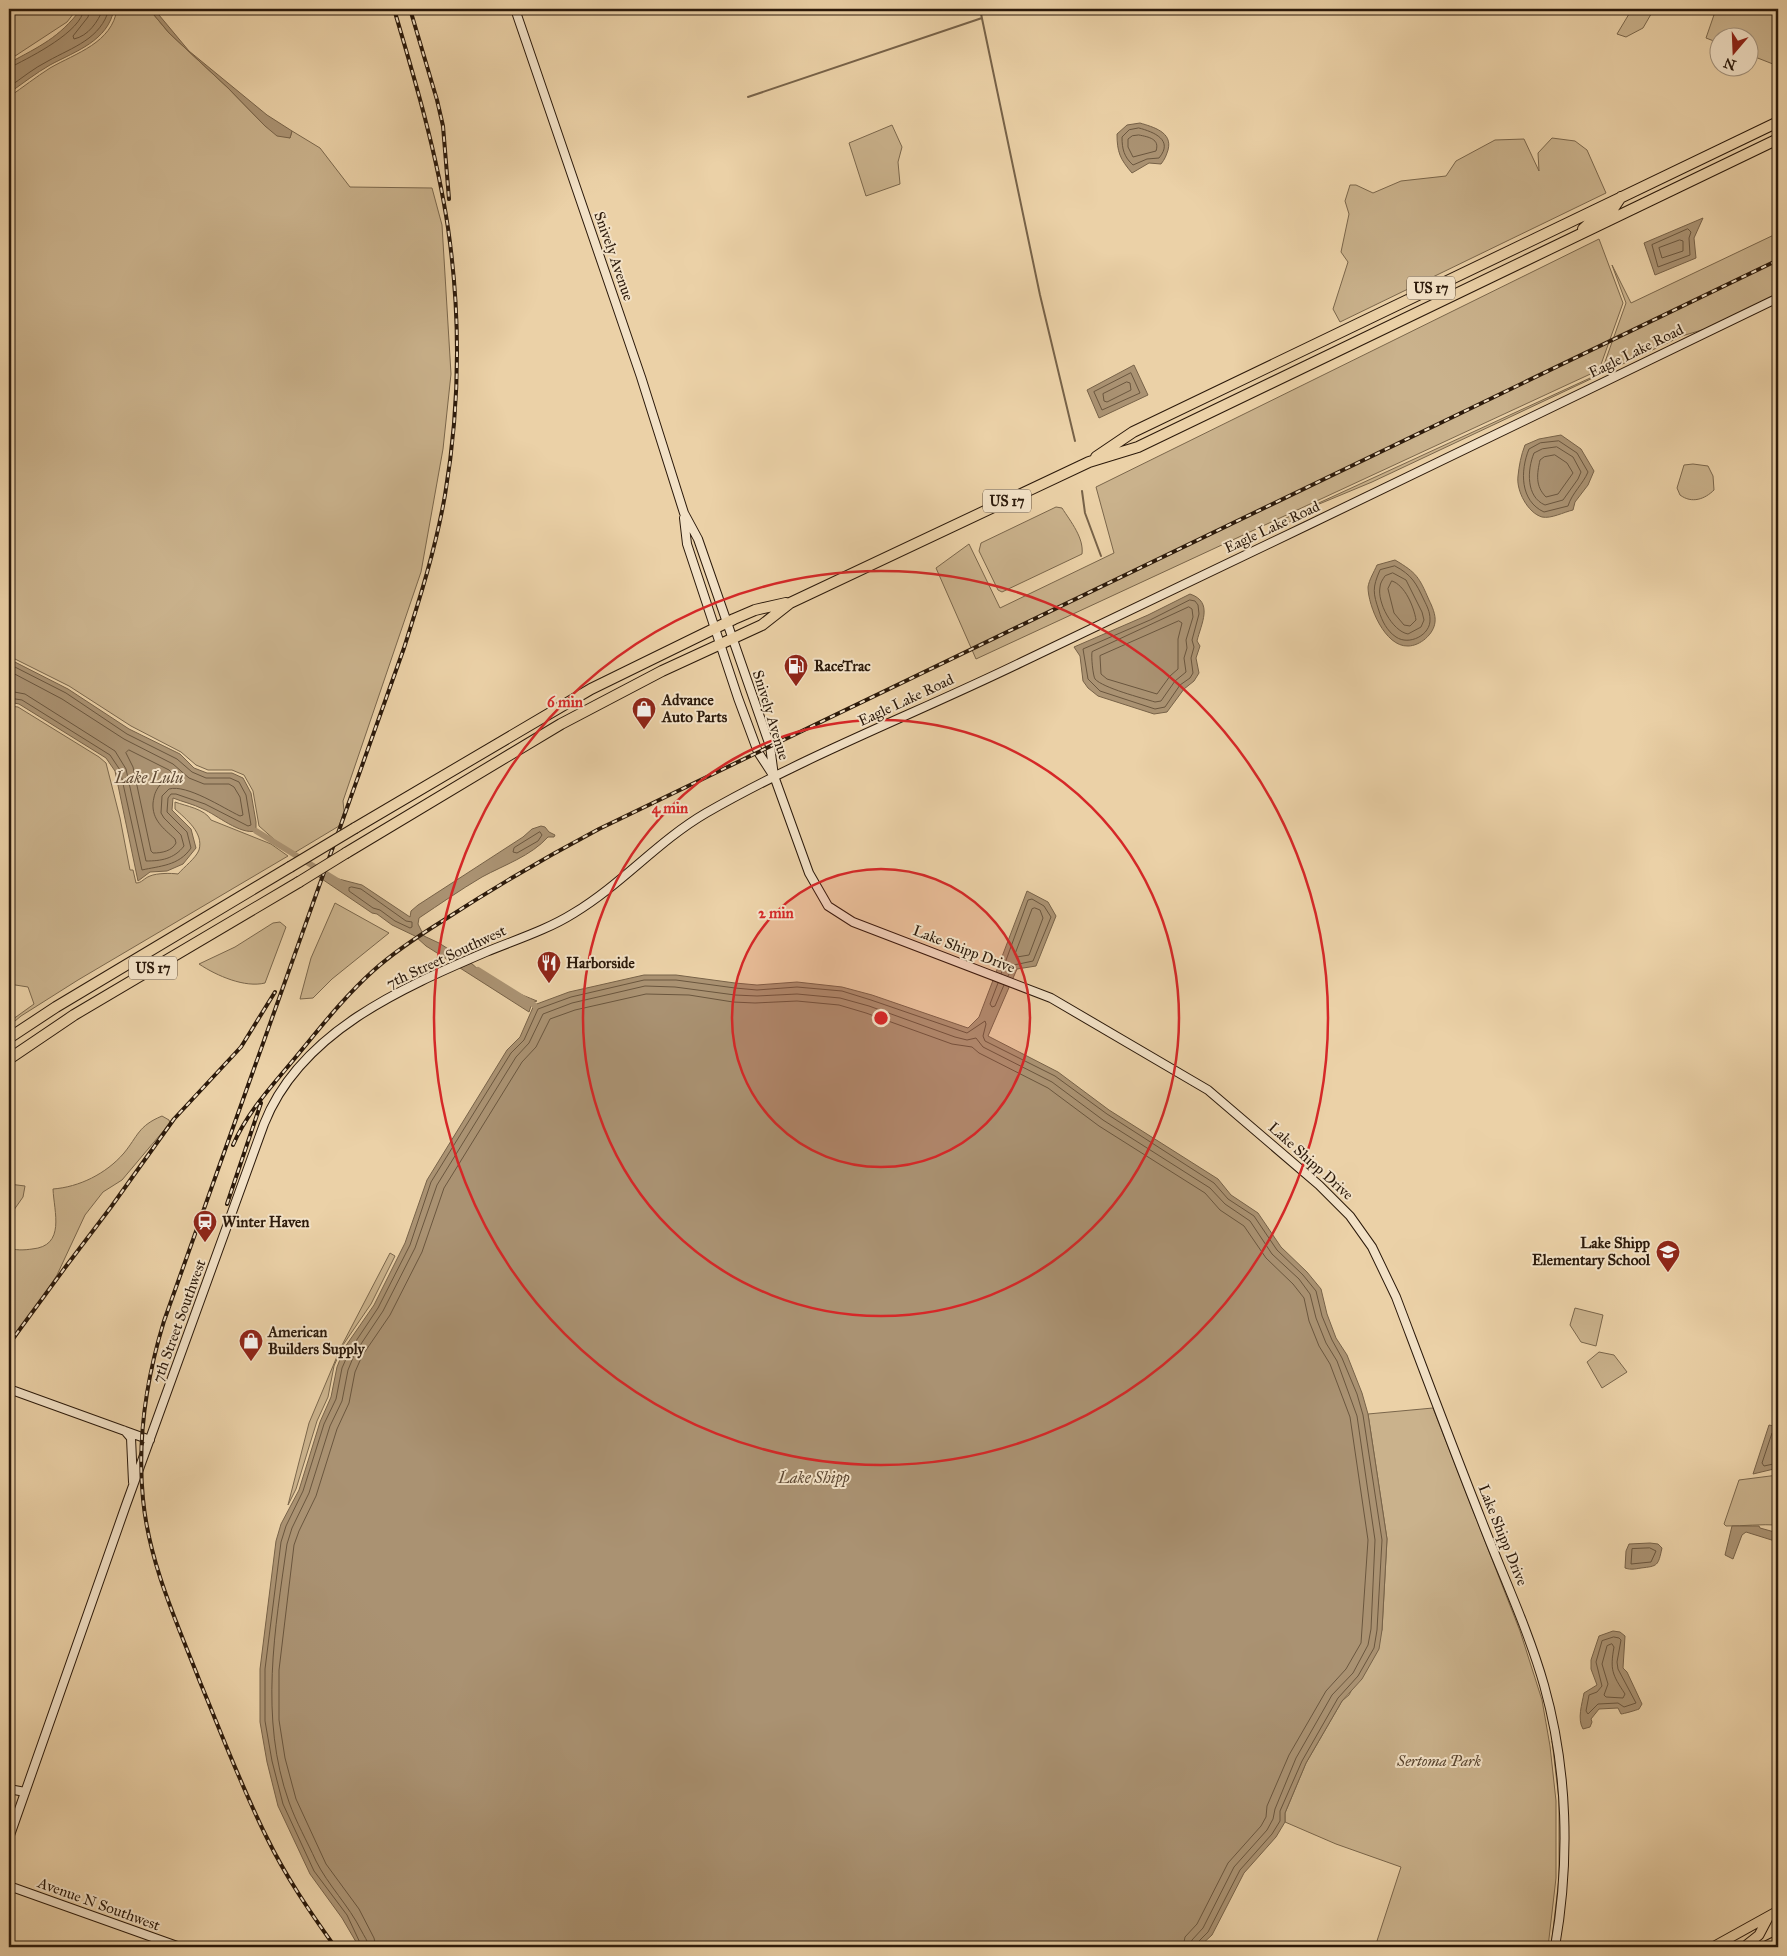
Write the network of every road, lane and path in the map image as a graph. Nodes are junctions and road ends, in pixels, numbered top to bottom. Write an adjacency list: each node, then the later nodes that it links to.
1 (515, 9): 12 (street, Snively Avenue)
2 (1778, 122): 4 (highway, US 17)
3 (1778, 138): 6 (highway, US 17)
4 (1713, 153): 5 (highway, US 17); 6 (highway)
5 (1621, 197): 7 (highway); 8 (highway, US 17)
6 (1631, 210): 7 (highway, US 17)
7 (1570, 239): 9 (highway, US 17)
8 (1440, 284): 9 (highway); 11 (highway, US 17)
9 (1448, 298): 11 (highway, US 17)
10 (1778, 298): 18 (street, Eagle Lake Road)
11 (1089, 462): 13 (highway, US 17)
12 (684, 513): 14 (street, Snively Avenue); 15 (street, Snively Avenue)
13 (790, 603): 14 (highway, US 17); 16 (highway, US 17)
14 (727, 622): 15 (highway, US 17); 16 (street, Snively Avenue)
15 (714, 628): 17 (street, Snively Avenue); 19 (highway, US 17, bridge)
16 (732, 638): 17 (highway, US 17); 18 (street, Snively Avenue)
17 (719, 644): 18 (street, Snively Avenue); 20 (highway, US 17, bridge)
18 (774, 776): 23 (street, 7th Street Southwest); 33 (street, Lake Shipp Drive)
19 (9, 1038)
20 (9, 1058)
21 (9, 1389): 22 (street)
22 (125, 1431): 23 (street); 24 (street)
23 (150, 1440): 24 (street, 7th Street Southwest)
24 (133, 1486): 26 (street, 7th Street Southwest)
25 (9, 1789): 26 (street)
26 (25, 1792): 27 (street, 7th Street Southwest)
27 (9, 1838)
28 (9, 1886): 32 (street, Avenue N Southwest)
29 (1778, 1911): 30 (main road)
30 (1768, 1916): 34 (main road); 35 (main road)
31 (1778, 1940): 36 (main road)
32 (180, 1947)
33 (1555, 1947)
34 (1713, 1947)
35 (1744, 1947)
36 (1764, 1947)

